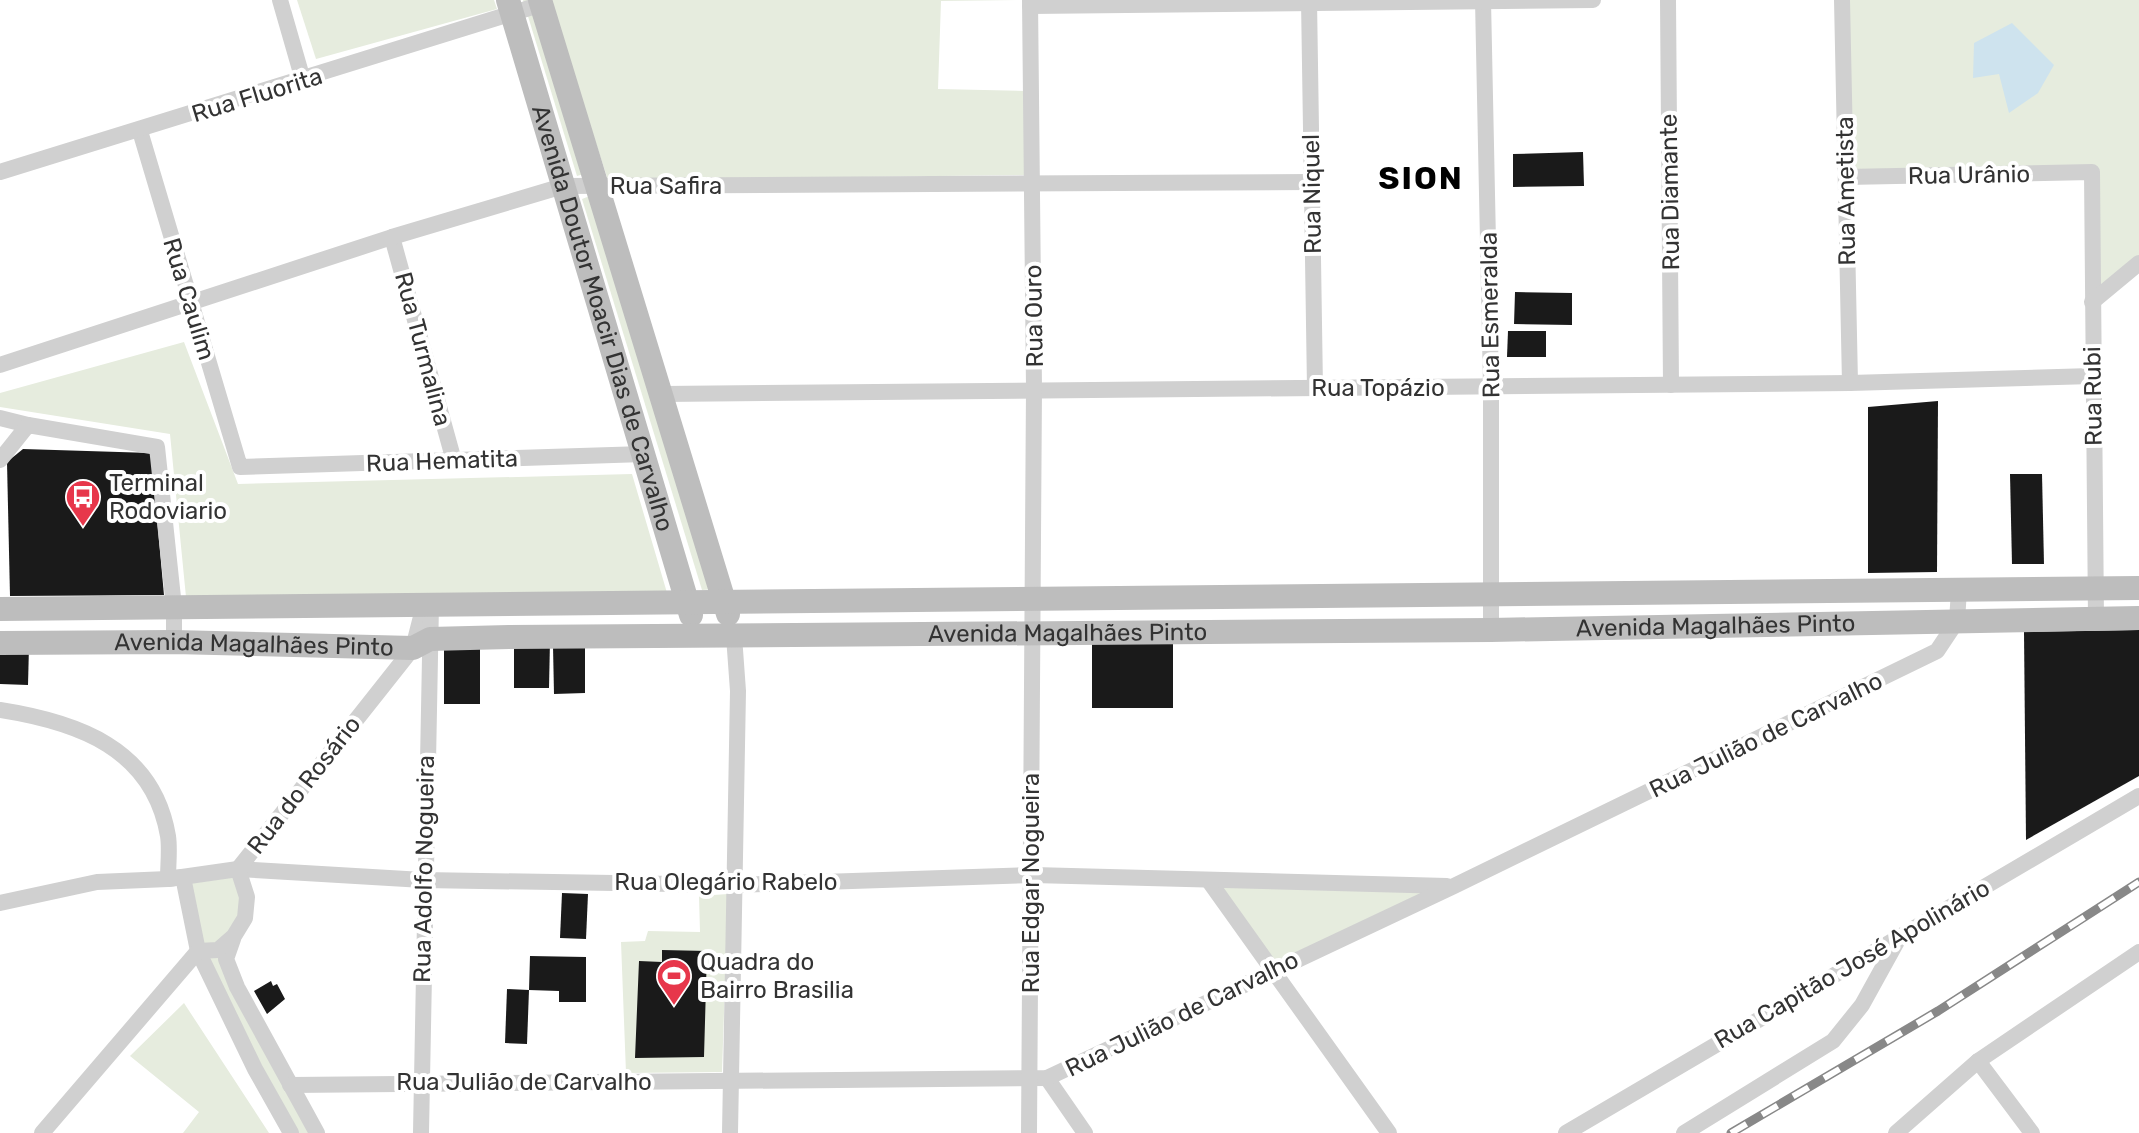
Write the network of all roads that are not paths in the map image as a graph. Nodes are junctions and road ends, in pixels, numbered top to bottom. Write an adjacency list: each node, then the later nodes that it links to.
1 (280, 0): 10 (street)
2 (1593, 0): 5 (street)
3 (1668, 0): 26 (street, Rua Diamante)
4 (1842, 0): 14 (street, Rua Ametista)
5 (1483, 1): 7 (street); 27 (street, Rua Esmeralda)
6 (541, 2): 9 (street, Rua Fluorita); 18 (main road, Avenida Doutor Moacir Dias de Carvalho)
7 (1309, 2): 8 (street); 15 (street, Rua Niquel)
8 (1030, 3): 16 (street, Rua Ouro)
9 (510, 7): 10 (street, Rua Fluorita); 17 (main road, Avenida Doutor Moacir Dias de Carvalho)
10 (303, 80): 11 (street, Rua Fluorita)
11 (140, 131): 12 (street, Rua Fluorita); 22 (street, Rua Caulim)
12 (0, 172)
13 (2092, 172): 14 (street, Rua Urânio); 21 (street, Rua Rubi)
14 (1846, 177): 25 (street, Rua Ametista)
15 (1312, 182): 16 (street, Rua Safira); 29 (street, Rua Niquel)
16 (1032, 184): 18 (street, Rua Safira); 28 (street, Rua Ouro)
17 (563, 186): 18 (street, Rua Safira); 19 (street, Rua Safira); 33 (main road, Avenida Doutor Moacir Dias de Carvalho)
18 (597, 186): 30 (main road, Avenida Doutor Moacir Dias de Carvalho)
19 (392, 237): 22 (street, Rua Safira); 35 (street, Rua Turmalina)
20 (2139, 263): 21 (street)
21 (2092, 302): 24 (street, Rua Rubi)
22 (190, 304): 23 (street, Rua Safira); 36 (street, Rua Caulim)
23 (0, 365)
24 (2092, 376): 25 (street, Rua Topázio); 38 (street, Rua Rubi)
25 (1850, 383): 26 (street, Rua Topázio)
26 (1671, 385): 27 (street, Rua Topázio)
27 (1491, 387): 29 (street, Rua Topázio); 40 (street, Rua Esmeralda)
28 (1034, 388): 29 (street, Rua Topázio); 30 (street, Rua Topázio); 41 (street, Rua Ouro)
29 (1315, 388)
30 (663, 394): 43 (main road, Avenida Doutor Moacir Dias de Carvalho)
31 (0, 418): 32 (street)
32 (28, 425): 34 (street); 46 (street)
33 (644, 454): 35 (street, Rua Hematita); 44 (main road, Avenida Doutor Moacir Dias de Carvalho)
34 (0, 460)
35 (454, 461): 36 (street, Rua Hematita)
36 (240, 467)
37 (2139, 588): 38 (main road, Avenida Magalhães Pinto)
38 (2095, 589): 39 (main road, Avenida Magalhães Pinto); 49 (street, Rua Rubi)
39 (1959, 590): 40 (main road, Avenida Magalhães Pinto); 50 (street)
40 (1491, 594): 41 (main road, Avenida Magalhães Pinto); 51 (street, Rua Esmeralda)
41 (1032, 599): 42 (main road, Avenida Magalhães Pinto); 52 (street, Rua Ouro)
42 (913, 600): 43 (main road, Avenida Magalhães Pinto); 53 (main road)
43 (725, 602): 44 (main road, Avenida Magalhães Pinto); 55 (main road, Avenida Doutor Moacir Dias de Carvalho)
44 (689, 603): 45 (main road, Avenida Magalhães Pinto); 54 (main road, Avenida Doutor Moacir Dias de Carvalho)
45 (427, 604): 46 (main road, Avenida Magalhães Pinto); 58 (street, Rua do Rosário)
46 (174, 607): 47 (main road, Avenida Magalhães Pinto); 56 (street)
47 (0, 609)
48 (2139, 618): 49 (main road, Avenida Magalhães Pinto)
49 (2096, 619): 50 (main road, Avenida Magalhães Pinto)
50 (1957, 621): 51 (main road, Avenida Magalhães Pinto); 67 (street, Rua Julião de Carvalho)
51 (1491, 630): 52 (main road, Avenida Magalhães Pinto)
52 (1032, 633): 53 (main road, Avenida Magalhães Pinto); 62 (street, Rua Edgar Nogueira)
53 (912, 634): 55 (main road, Avenida Magalhães Pinto)
54 (695, 636): 55 (main road, Avenida Magalhães Pinto); 58 (main road, Avenida Magalhães Pinto)
55 (734, 636): 66 (street)
56 (174, 642): 57 (main road, Avenida Magalhães Pinto); 58 (main road, Avenida Magalhães Pinto)
57 (0, 643)
58 (421, 643): 61 (street, Rua do Rosário); 64 (street, Rua Adolfo Nogueira)
59 (0, 710): 63 (street)
60 (2139, 796): 70 (street, Rua Capitão José Apolinário)
61 (238, 869): 63 (street, Rua Olegário Rabelo); 64 (street, Rua Olegário Rabelo); 69 (street, Rua do Rosário)
62 (1033, 875): 65 (street, Rua Olegário Rabelo); 66 (street, Rua Olegário Rabelo); 75 (street, Rua Edgar Nogueira)
63 (168, 879): 68 (street, Rua Olegário Rabelo); 72 (street)
64 (423, 880): 66 (street, Rua Olegário Rabelo); 77 (street, Rua Adolfo Nogueira)
65 (1209, 881): 67 (street, Rua Olegário Rabelo); 73 (street)
66 (735, 885): 76 (street)
67 (1454, 886): 73 (street, Rua Julião de Carvalho)
68 (1, 903)
69 (234, 936): 72 (street); 78 (street, Rua do Rosário)
70 (1899, 937): 87 (street, Rua Capitão José Apolinário); 88 (street)
71 (2139, 952): 74 (street)
72 (202, 958): 79 (street); 80 (street)
73 (1272, 970): 75 (street, Rua Julião de Carvalho); 86 (street)
74 (1978, 1061): 89 (street); 90 (street)
75 (1038, 1078): 76 (street, Rua Julião de Carvalho); 84 (street, Rua Edgar Nogueira); 85 (street)
76 (732, 1081): 77 (street, Rua Julião de Carvalho); 83 (street)
77 (420, 1083): 78 (street, Rua Julião de Carvalho); 82 (street, Rua Adolfo Nogueira)
78 (290, 1085): 81 (street, Rua do Rosário)
79 (42, 1133)
80 (291, 1133)
81 (317, 1133)
82 (421, 1133)
83 (730, 1133)
84 (1029, 1133)
85 (1085, 1133)
86 (1389, 1133)
87 (1566, 1133)
88 (1684, 1133)
89 (1896, 1133)
90 (2032, 1133)

